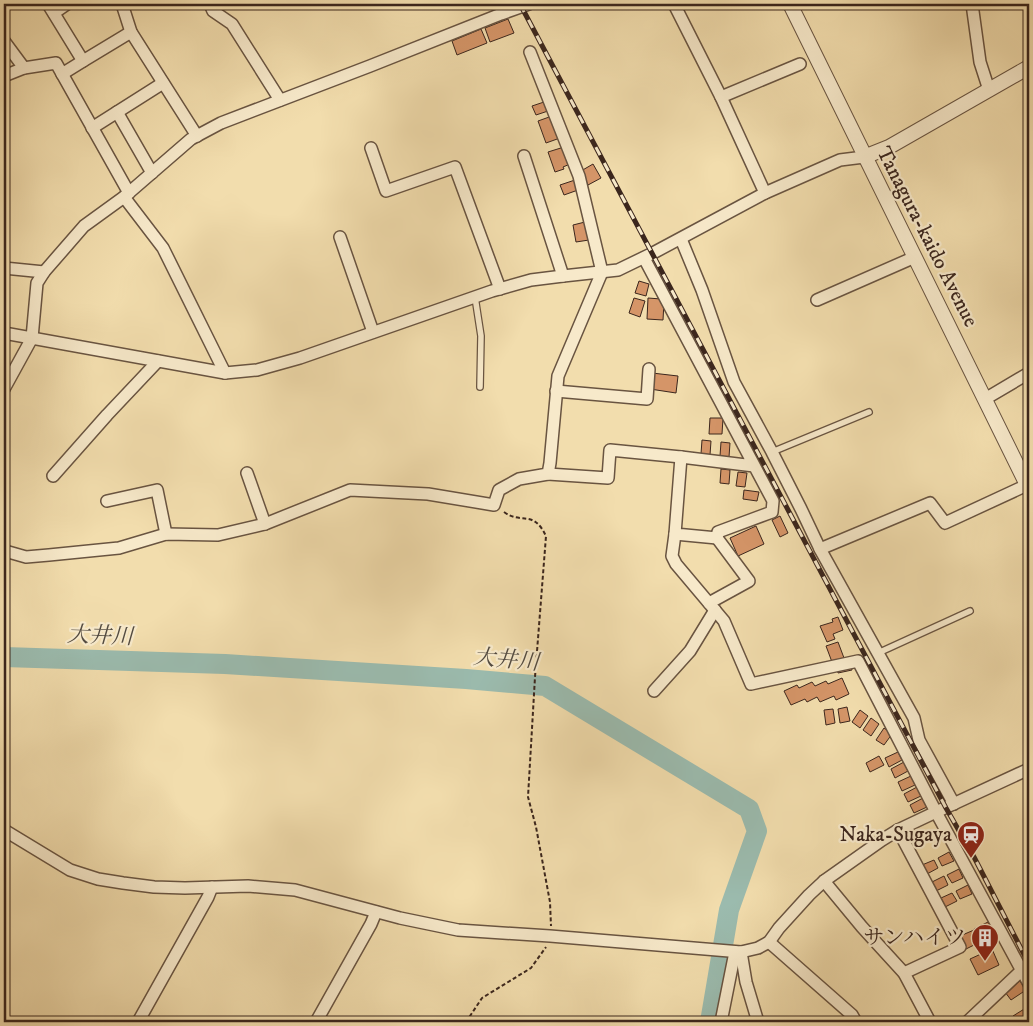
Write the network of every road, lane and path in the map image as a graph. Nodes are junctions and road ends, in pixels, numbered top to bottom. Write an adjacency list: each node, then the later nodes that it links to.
1 (67, 4): 8 (street)
2 (122, 4): 9 (street)
3 (210, 4): 21 (street)
4 (529, 4): 21 (street)
5 (674, 4): 20 (street)
6 (790, 4): 27 (street, Tanagura-kaido Avenue)
7 (972, 4): 19 (street)
8 (51, 8): 12 (street)
9 (131, 32): 12 (street); 18 (street)
10 (5, 43): 14 (street)
11 (530, 52): 37 (street)
12 (83, 61): 16 (street)
13 (800, 64): 20 (street)
14 (24, 68): 16 (street); 17 (street)
15 (1028, 69): 19 (street)
16 (62, 74): 23 (street)
17 (4, 76)
18 (164, 83): 22 (street); 24 (street)
19 (989, 90): 27 (street)
20 (721, 97): 29 (street)
21 (280, 100): 24 (street)
22 (118, 112): 23 (street); 28 (street)
23 (92, 128): 30 (street)
24 (197, 136): 28 (street)
25 (371, 148): 39 (street)
26 (524, 156): 38 (street)
27 (864, 157): 29 (street); 33 (street, Tanagura-kaido Avenue)
28 (152, 173): 30 (street)
29 (765, 193): 32 (street)
30 (126, 195): 36 (street); 47 (street)
31 (340, 237): 42 (street)
32 (681, 238): 34 (street); 54 (street)
33 (915, 257): 41 (street); 52 (street, Tanagura-kaido Avenue)
34 (644, 258): 37 (street); 56 (street)
35 (4, 268): 36 (street)
36 (44, 272): 44 (street)
37 (602, 272): 38 (street); 51 (street)
38 (563, 276): 39 (street)
39 (500, 288): 40 (street)
40 (475, 297): 42 (street); 49 (lane)
41 (817, 300)
42 (373, 332): 47 (street)
43 (4, 333): 44 (street)
44 (32, 338): 45 (street); 50 (street)
45 (158, 361): 47 (street); 59 (street)
46 (649, 369): 51 (street)
47 (225, 373)
48 (1029, 373): 52 (street)
49 (480, 387)
50 (4, 389)
51 (556, 391): 58 (street)
52 (985, 399): 60 (street, Tanagura-kaido Avenue)
53 (869, 412): 54 (lane)
54 (772, 452): 67 (street)
55 (681, 458): 56 (street); 58 (street); 65 (street)
56 (754, 466): 66 (street)
57 (247, 473): 63 (street)
58 (548, 474): 62 (street)
59 (53, 476)
60 (1028, 487): 67 (street)
61 (107, 501): 64 (street)
62 (494, 505): 63 (street); 81 (path)
63 (265, 524): 64 (street)
64 (166, 534): 68 (street)
65 (675, 534): 66 (street); 69 (street)
66 (717, 538): 69 (street)
67 (820, 549): 71 (street)
68 (4, 550)
69 (712, 606): 72 (street); 75 (street)
70 (970, 612): 71 (lane)
71 (878, 652): 74 (street)
72 (654, 691)
73 (1029, 768): 74 (street)
74 (954, 804): 75 (street)
75 (936, 812): 77 (street); 84 (street)
76 (4, 830): 79 (street)
77 (898, 830): 78 (street); 85 (street)
78 (824, 882): 82 (street); 85 (street)
79 (212, 888): 80 (street); 87 (street)
80 (376, 912): 81 (street); 88 (street)
81 (550, 936): 83 (street); 89 (path)
82 (769, 942): 83 (street); 92 (street)
83 (736, 951): 90 (street); 91 (street)
84 (1022, 970): 86 (street); 94 (street)
85 (904, 974): 93 (street)
86 (1029, 984)
87 (138, 1022)
88 (316, 1022)
89 (466, 1022)
90 (721, 1022)
91 (758, 1022)
92 (856, 1022)
93 (930, 1022)
94 (967, 1022)

